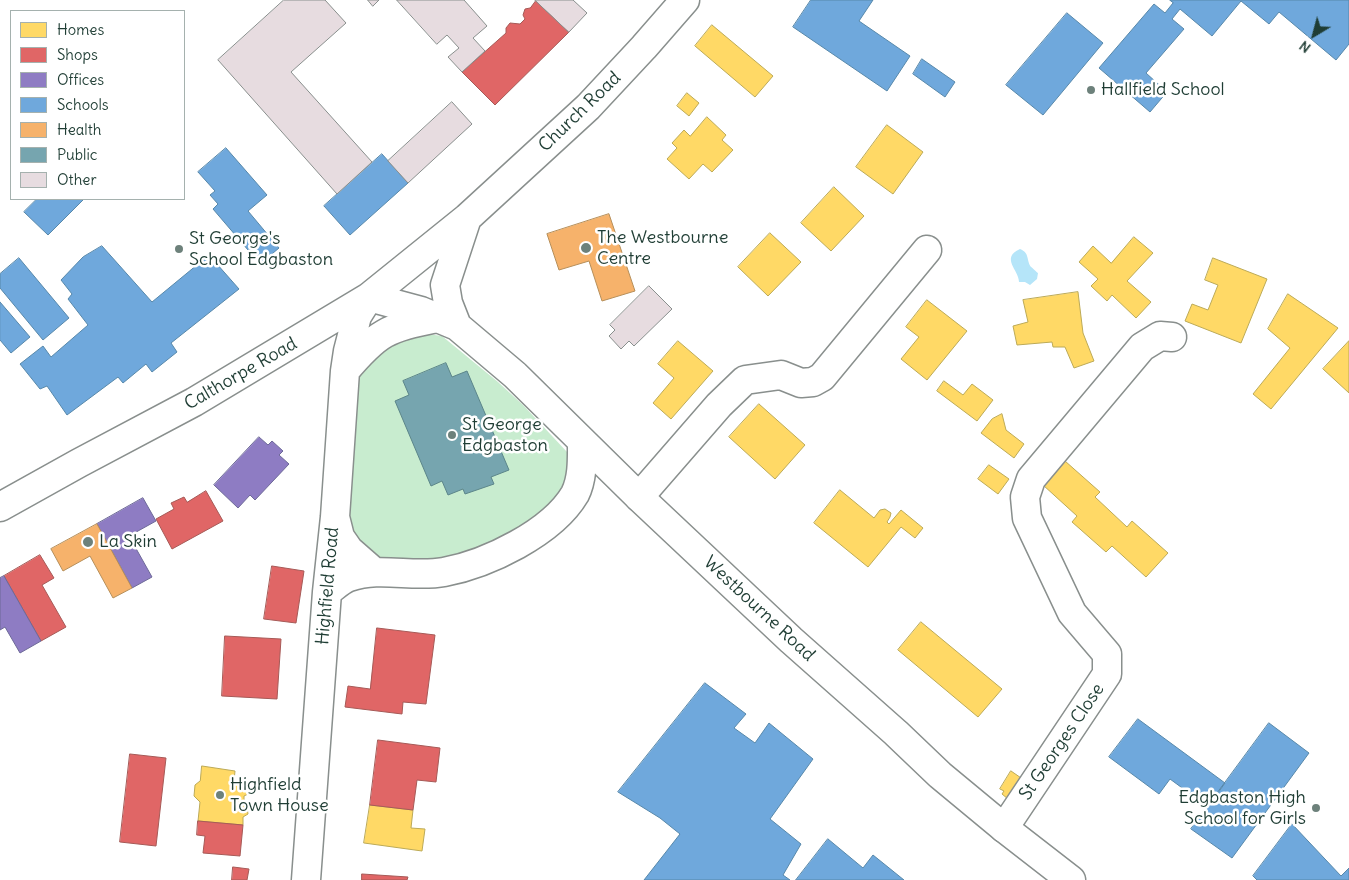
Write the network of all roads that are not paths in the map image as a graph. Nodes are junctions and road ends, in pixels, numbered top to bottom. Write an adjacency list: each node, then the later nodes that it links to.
1 (685, 0): 2 (main road, Church Road)
2 (467, 218): 4 (main road, Calthorpe Road); 5 (main road)
3 (927, 250): 9 (main road)
4 (369, 297): 5 (main road); 7 (main road, Highfield Road); 10 (main road, Calthorpe Road)
5 (447, 322): 7 (main road); 8 (main road, Westbourne Road)
6 (1172, 337): 14 (main road, St Georges Close)
7 (345, 371): 11 (main road, Highfield Road)
8 (582, 441): 9 (main road, Westbourne Road); 12 (main road)
9 (639, 497): 14 (main road, Westbourne Road)
10 (0, 507)
11 (335, 517): 12 (main road); 13 (main road, Highfield Road)
12 (373, 571): 13 (main road)
13 (327, 592): 15 (main road, Highfield Road)
14 (1004, 828): 16 (main road, Westbourne Road)
15 (306, 880)
16 (1071, 880)

